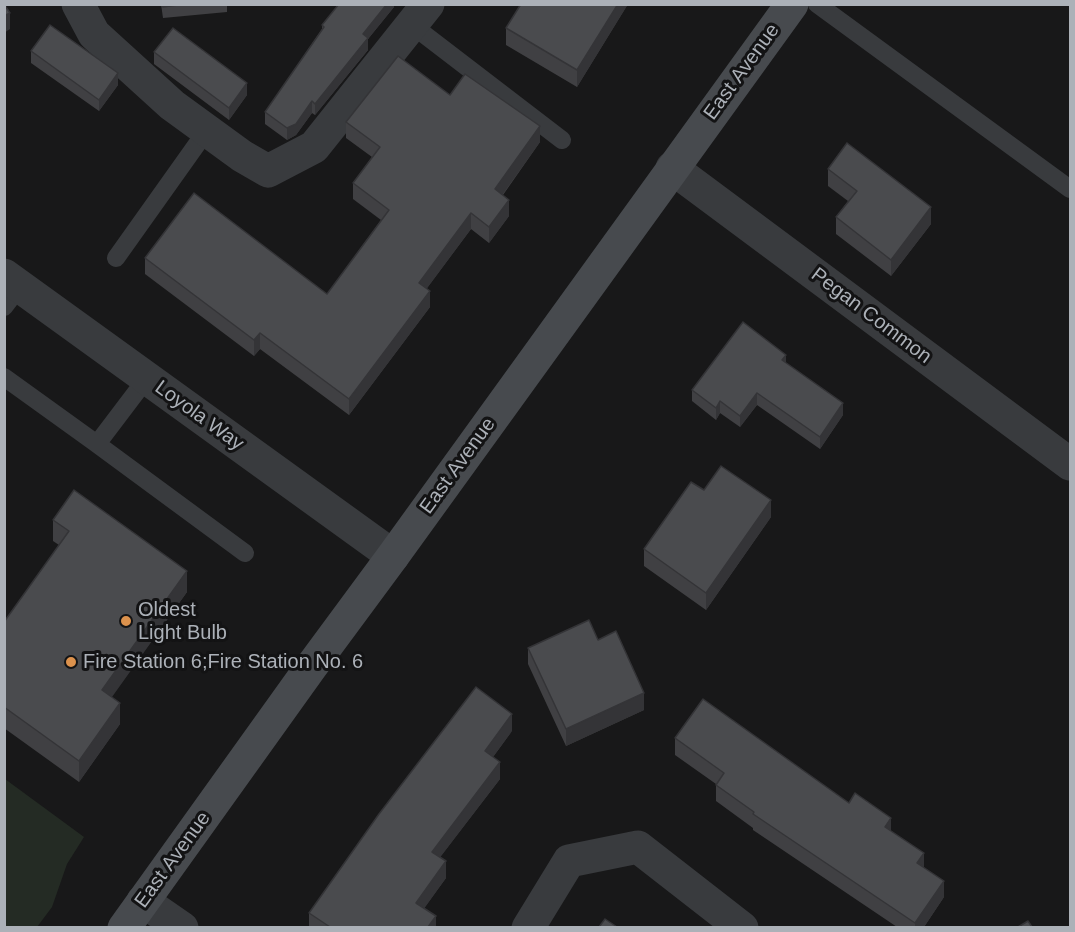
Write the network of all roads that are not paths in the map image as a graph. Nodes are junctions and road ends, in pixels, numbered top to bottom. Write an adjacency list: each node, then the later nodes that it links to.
1 (78, 4): 5 (street)
2 (792, 4): 7 (main road, East Avenue)
3 (817, 4): 8 (lane)
4 (420, 15): 5 (street); 6 (lane)
5 (207, 130): 9 (lane)
6 (562, 140)
7 (672, 168): 14 (street, Pegan Common); 16 (main road, East Avenue)
8 (1071, 189)
9 (116, 258)
10 (10, 289): 12 (street, Loyola Way)
11 (4, 377): 13 (lane)
12 (147, 378): 13 (lane); 16 (street, Loyola Way)
13 (98, 444): 15 (lane)
14 (1071, 464)
15 (246, 553)
16 (393, 556): 17 (main road, East Avenue)
17 (143, 902): 18 (main road, East Avenue); 19 (street)
18 (124, 927)
19 (182, 927)
20 (528, 927): 21 (street)
21 (742, 927)

